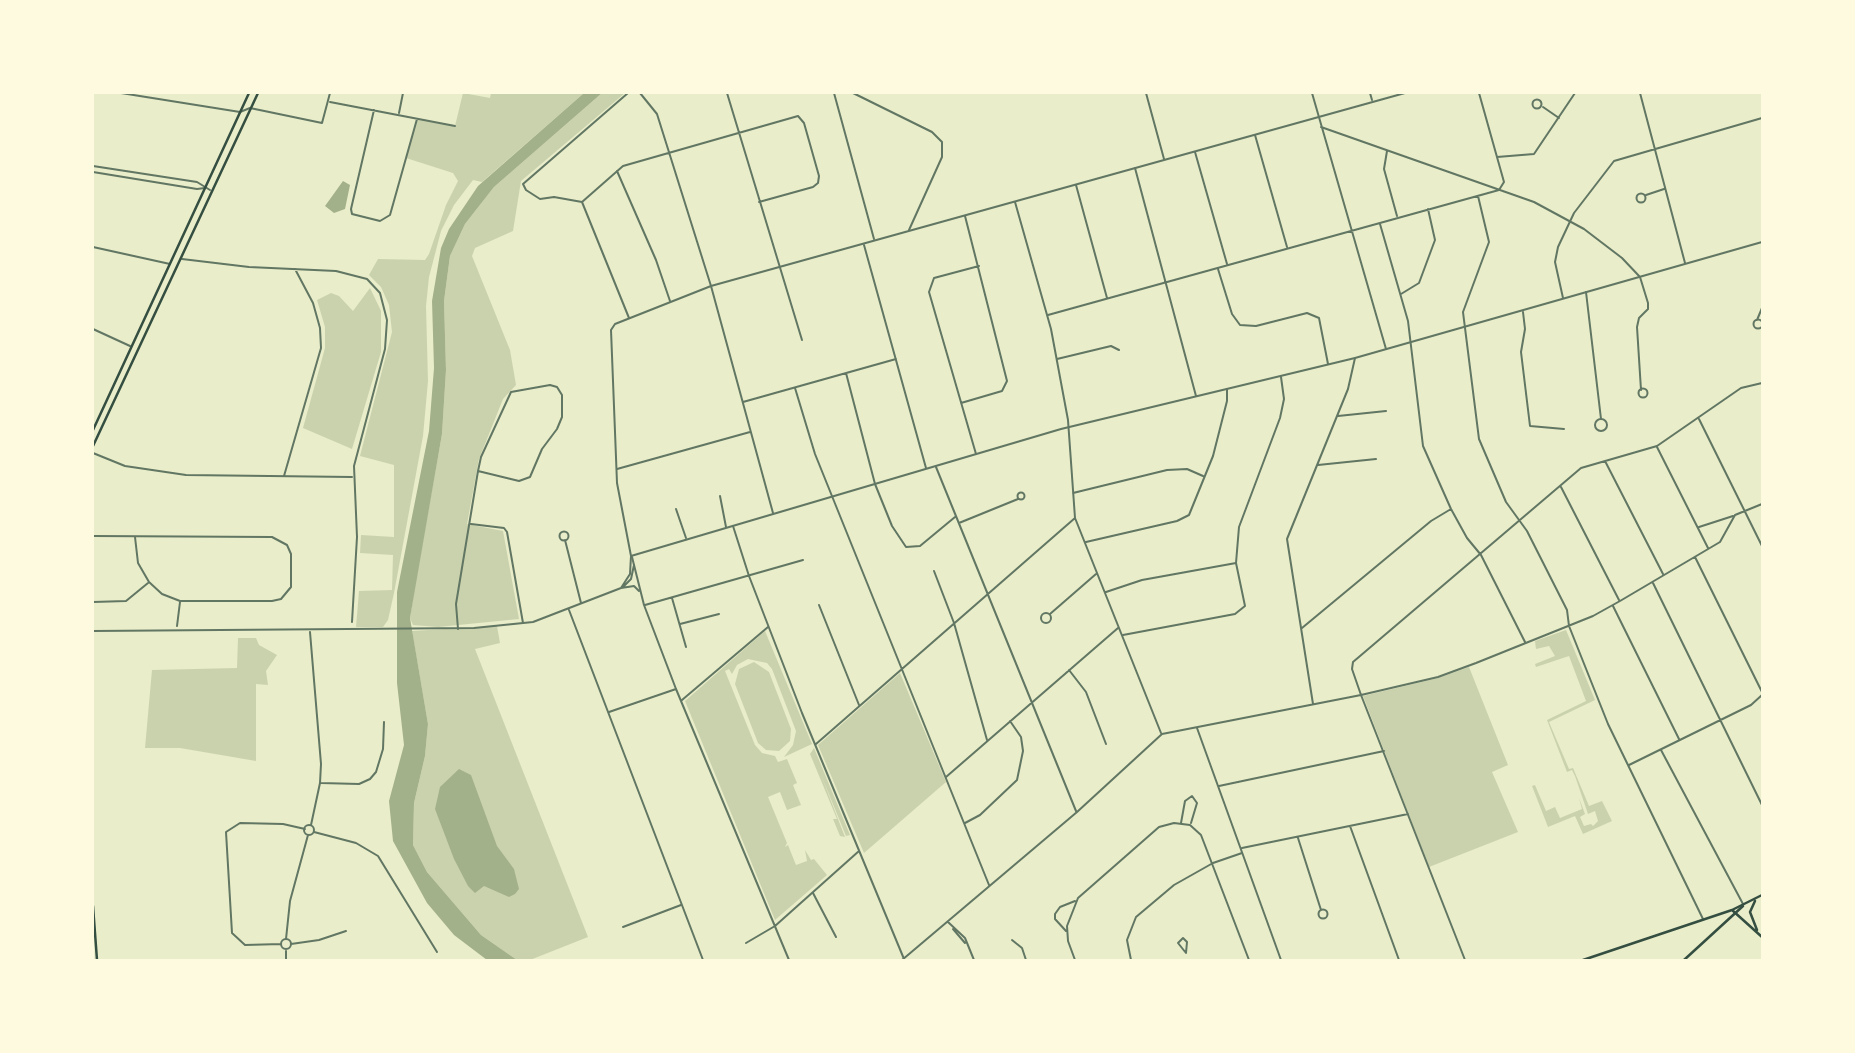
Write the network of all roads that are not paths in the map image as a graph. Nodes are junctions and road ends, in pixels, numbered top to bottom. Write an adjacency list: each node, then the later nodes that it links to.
1 (121, 93): 23 (street)
2 (249, 93): 23 (main road)
3 (258, 93): 21 (main road)
4 (330, 93): 19 (street)
5 (402, 93): 24 (street)
6 (628, 93): 51 (street)
7 (640, 93): 36 (street)
8 (727, 93): 31 (street)
9 (834, 93): 60 (street)
10 (853, 93): 59 (street)
11 (1146, 93): 38 (street)
12 (1311, 93): 25 (street)
13 (1370, 93): 18 (street)
14 (1405, 93): 18 (street)
15 (1479, 93): 37 (street)
16 (1575, 93): 27 (street)
17 (1640, 93): 33 (street)
18 (1373, 101): 25 (street)
19 (329, 102): 21 (street); 22 (street)
20 (1541, 106): 27 (street)
21 (250, 108): 23 (street); 47 (main road)
22 (374, 110): 24 (street); 26 (street)
23 (240, 113): 44 (main road)
24 (398, 114): 26 (street)
25 (1318, 117): 30 (street); 32 (street)
26 (417, 118): 29 (street)
27 (1559, 118): 37 (street)
28 (1762, 118): 33 (street)
29 (455, 126)
30 (1321, 127): 34 (street); 58 (street)
31 (739, 132): 36 (street); 52 (street); 52 (street)
32 (1254, 135): 35 (street); 64 (street)
33 (1654, 148): 45 (street); 56 (street)
34 (1388, 150): 46 (street); 55 (street)
35 (1195, 151): 38 (street); 68 (street)
36 (667, 152): 41 (street); 75 (street)
37 (1496, 157): 46 (street)
38 (1164, 160): 40 (street)
39 (93, 166): 44 (street)
40 (1135, 168): 43 (street); 74 (street)
41 (617, 171): 51 (street); 80 (street)
42 (93, 172): 44 (street)
43 (1075, 184): 50 (street); 79 (street)
44 (205, 188): 47 (street); 66 (main road)
45 (1665, 189): 49 (street); 67 (street)
46 (1499, 190): 48 (street); 56 (street)
47 (212, 191): 65 (main road)
48 (1478, 195): 53 (street); 86 (street)
49 (1645, 196)
50 (1015, 201): 54 (street); 83 (street)
51 (582, 202): 84 (street)
52 (759, 202): 70 (street)
53 (1428, 209): 55 (street); 77 (street)
54 (965, 215): 59 (street); 69 (street)
55 (1397, 217): 57 (street)
56 (1570, 222): 73 (street); 78 (street)
57 (1380, 223): 58 (street); 77 (street)
58 (1352, 230): 64 (street); 91 (street)
59 (908, 231): 60 (street)
60 (874, 240): 62 (street)
61 (1762, 242): 67 (street)
62 (863, 243): 70 (street); 94 (street)
63 (93, 247): 66 (street)
64 (1287, 248): 68 (street)
65 (181, 259): 71 (street); 102 (main road)
66 (170, 264): 90 (main road)
67 (1685, 264): 73 (street)
68 (1227, 265): 72 (street)
69 (979, 266): 107 (street); 107 (street)
70 (780, 267): 75 (street); 88 (street)
71 (295, 268): 127 (street); 128 (street)
72 (1217, 268): 74 (street); 96 (street)
73 (1640, 277): 76 (street); 104 (street)
74 (1168, 282): 79 (street); 105 (street)
75 (711, 286): 80 (street); 106 (street)
76 (1586, 292): 78 (street); 111 (street)
77 (1400, 294): 89 (street)
78 (1563, 298): 82 (street)
79 (1108, 299): 83 (street)
80 (670, 302): 84 (street)
81 (1762, 308): 85 (street)
82 (1523, 310): 86 (street); 113 (street)
83 (1048, 315): 95 (street)
84 (629, 318): 124 (street)
85 (1757, 320)
86 (1465, 327): 89 (street); 144 (street)
87 (93, 329): 90 (street)
88 (802, 340)
89 (1411, 342): 91 (street); 138 (street)
90 (131, 346): 100 (main road)
91 (1386, 349): 93 (street)
92 (1119, 350): 95 (street)
93 (1355, 358): 96 (street); 109 (street)
94 (896, 359): 97 (street); 125 (street)
95 (1056, 359): 112 (street)
96 (1328, 364): 98 (street)
97 (846, 373): 101 (street); 130 (street)
98 (1280, 376): 103 (street); 161 (street)
99 (1762, 383): 110 (street)
100 (113, 386): 102 (street); 114 (main road)
101 (795, 387): 106 (street); 134 (street)
102 (119, 389): 116 (main road)
103 (1227, 389): 105 (street); 129 (street)
104 (1641, 390)
105 (1196, 397): 112 (street)
106 (742, 402): 115 (street)
107 (961, 403): 119 (street)
108 (1386, 411): 109 (street)
109 (1337, 416): 122 (street)
110 (1699, 418): 117 (street); 139 (street)
111 (1601, 419)
112 (1068, 428): 119 (street); 132 (street)
113 (1564, 429)
114 (93, 430)
115 (750, 432): 124 (street); 140 (street)
116 (93, 446)
117 (1657, 446): 121 (street); 148 (street)
118 (93, 453): 127 (street)
119 (976, 455): 123 (street)
120 (1377, 459): 122 (street)
121 (1605, 460): 131 (street); 165 (street)
122 (1317, 465): 192 (street)
123 (936, 467): 125 (street); 142 (street)
124 (616, 469): 158 (street)
125 (926, 469): 130 (street)
126 (478, 471): 126 (street); 145 (street)
127 (284, 477): 128 (street)
128 (353, 477): 184 (street)
129 (1204, 477): 132 (street); 154 (street)
130 (875, 484): 134 (street); 142 (street)
131 (1560, 485): 144 (street); 175 (street)
132 (1072, 494): 143 (street)
133 (720, 496): 149 (street)
134 (832, 497): 140 (street); 199 (street)
135 (1018, 499): 146 (street)
136 (1762, 504): 139 (street)
137 (676, 509): 152 (street)
138 (1451, 509): 157 (street); 192 (street)
139 (1744, 509): 141 (street); 155 (street)
140 (773, 514): 147 (street)
141 (1735, 515): 148 (street); 156 (street)
142 (956, 517): 146 (street)
143 (1075, 517): 154 (street); 172 (street)
144 (1520, 521): 157 (street); 190 (street)
145 (470, 523): 185 (street); 193 (street)
146 (958, 523): 172 (street)
147 (733, 526): 149 (street); 166 (street)
148 (1698, 527): 156 (street)
149 (726, 528): 152 (street)
150 (93, 536): 151 (street)
151 (135, 537): 167 (street); 174 (street)
152 (687, 539): 158 (street)
153 (565, 540): 177 (street)
154 (1085, 542): 164 (street)
155 (1762, 546)
156 (1709, 549): 159 (street)
157 (1481, 555): 197 (street); 203 (street)
158 (631, 556): 162 (street); 169 (street)
159 (1695, 556): 165 (street); 202 (street)
160 (803, 561): 166 (street)
161 (1236, 563): 171 (street); 196 (street)
162 (634, 565): 169 (street); 170 (street)
163 (934, 571): 186 (street)
164 (1097, 573): 171 (street); 183 (street)
165 (1664, 575): 168 (street)
166 (749, 576): 173 (street); 189 (street)
167 (149, 582): 174 (street); 176 (street)
168 (1653, 582): 175 (street); 209 (street)
169 (621, 588): 170 (street); 177 (street)
170 (639, 591): 178 (street)
171 (1105, 593): 191 (street)
172 (987, 595): 186 (street); 205 (street)
173 (672, 598): 178 (street); 187 (street)
174 (180, 601): 188 (street)
175 (1620, 601): 180 (street)
176 (93, 602)
177 (581, 604): 181 (street)
178 (644, 605): 201 (street)
179 (819, 605): 207 (street)
180 (1613, 605): 190 (street); 214 (street)
181 (568, 609): 185 (street); 208 (street)
182 (719, 614): 187 (street)
183 (1050, 614)
184 (352, 622)
185 (523, 623): 193 (street)
186 (954, 623): 199 (street); 215 (street)
187 (679, 624): 198 (street)
188 (177, 626)
189 (769, 626): 204 (street); 217 (street)
190 (1569, 626): 197 (street); 220 (street)
191 (1119, 628): 196 (street); 200 (street)
192 (1301, 628): 206 (street)
193 (458, 629): 195 (street)
194 (93, 631): 195 (street)
195 (310, 632): 222 (street)
196 (1122, 635): 213 (street)
197 (1526, 643): 203 (street)
198 (686, 647)
199 (901, 670): 207 (street); 221 (street)
200 (1069, 670): 205 (street); 216 (street)
201 (676, 688): 204 (street); 208 (street)
202 (1762, 694): 209 (street)
203 (1361, 695): 206 (street); 219 (street)
204 (681, 701): 253 (street)
205 (1031, 704): 210 (street); 225 (street)
206 (1313, 705): 212 (street)
207 (860, 706): 217 (street)
208 (608, 712): 245 (street)
209 (1721, 720): 214 (street); 224 (street)
210 (1010, 721): 215 (street); 227 (street)
211 (384, 722): 222 (street)
212 (1196, 727): 213 (street); 223 (street)
213 (1162, 734): 225 (street)
214 (1680, 740): 218 (street)
215 (988, 741): 221 (street)
216 (1106, 744)
217 (816, 745): 237 (street)
218 (1661, 750): 220 (street); 246 (street)
219 (1384, 751): 223 (street); 226 (street)
220 (1629, 766): 251 (street)
221 (946, 777): 227 (street)
222 (320, 783): 229 (street)
223 (1218, 786): 236 (street)
224 (1762, 805)
225 (1077, 812): 240 (street)
226 (1408, 814): 231 (street); 280 (street)
227 (964, 824): 240 (street)
228 (1181, 824): 230 (street); 230 (street); 244 (street)
229 (311, 825): 232 (street); 233 (street)
230 (1190, 825): 239 (street)
231 (1350, 826): 235 (street); 279 (street)
232 (304, 829): 234 (street); 262 (street)
233 (314, 832): 234 (street); 265 (street)
234 (308, 835): 259 (street)
235 (1297, 837): 236 (street); 248 (street)
236 (1241, 849): 238 (street)
237 (859, 850): 241 (street); 271 (street)
238 (1243, 853): 239 (street); 278 (street)
239 (1213, 863): 275 (street); 277 (street)
240 (989, 886): 252 (street)
241 (812, 892): 253 (street); 258 (street)
242 (1762, 895): 243 (main road)
243 (1757, 898): 246 (main road); 257 (main road)
244 (1076, 901): 256 (street); 256 (street)
245 (682, 905): 254 (street); 269 (street)
246 (1743, 905): 249 (main road); 250 (main road)
247 (93, 906): 267 (main road)
248 (1321, 910)
249 (1732, 910): 250 (main road); 251 (main road)
250 (1736, 915): 257 (main road); 282 (main road)
251 (1704, 920): 281 (main road)
252 (948, 922): 271 (street); 272 (street)
253 (775, 926): 261 (street); 270 (street)
254 (623, 927)
255 (346, 931): 263 (street)
256 (1067, 933): 274 (street)
257 (1761, 935)
258 (836, 937)
259 (285, 939): 262 (street); 263 (street)
260 (1012, 940): 273 (street)
261 (746, 943)
262 (281, 944): 264 (street)
263 (291, 944): 264 (street)
264 (286, 949): 268 (street)
265 (437, 952)
266 (1186, 953): 276 (street)
267 (97, 960)
268 (286, 960)
269 (704, 960)
270 (789, 960)
271 (903, 960)
272 (974, 960)
273 (1026, 960)
274 (1075, 960)
275 (1131, 960)
276 (1189, 960)
277 (1249, 960)
278 (1281, 960)
279 (1399, 960)
280 (1465, 960)
281 (1583, 960)
282 (1684, 960)

